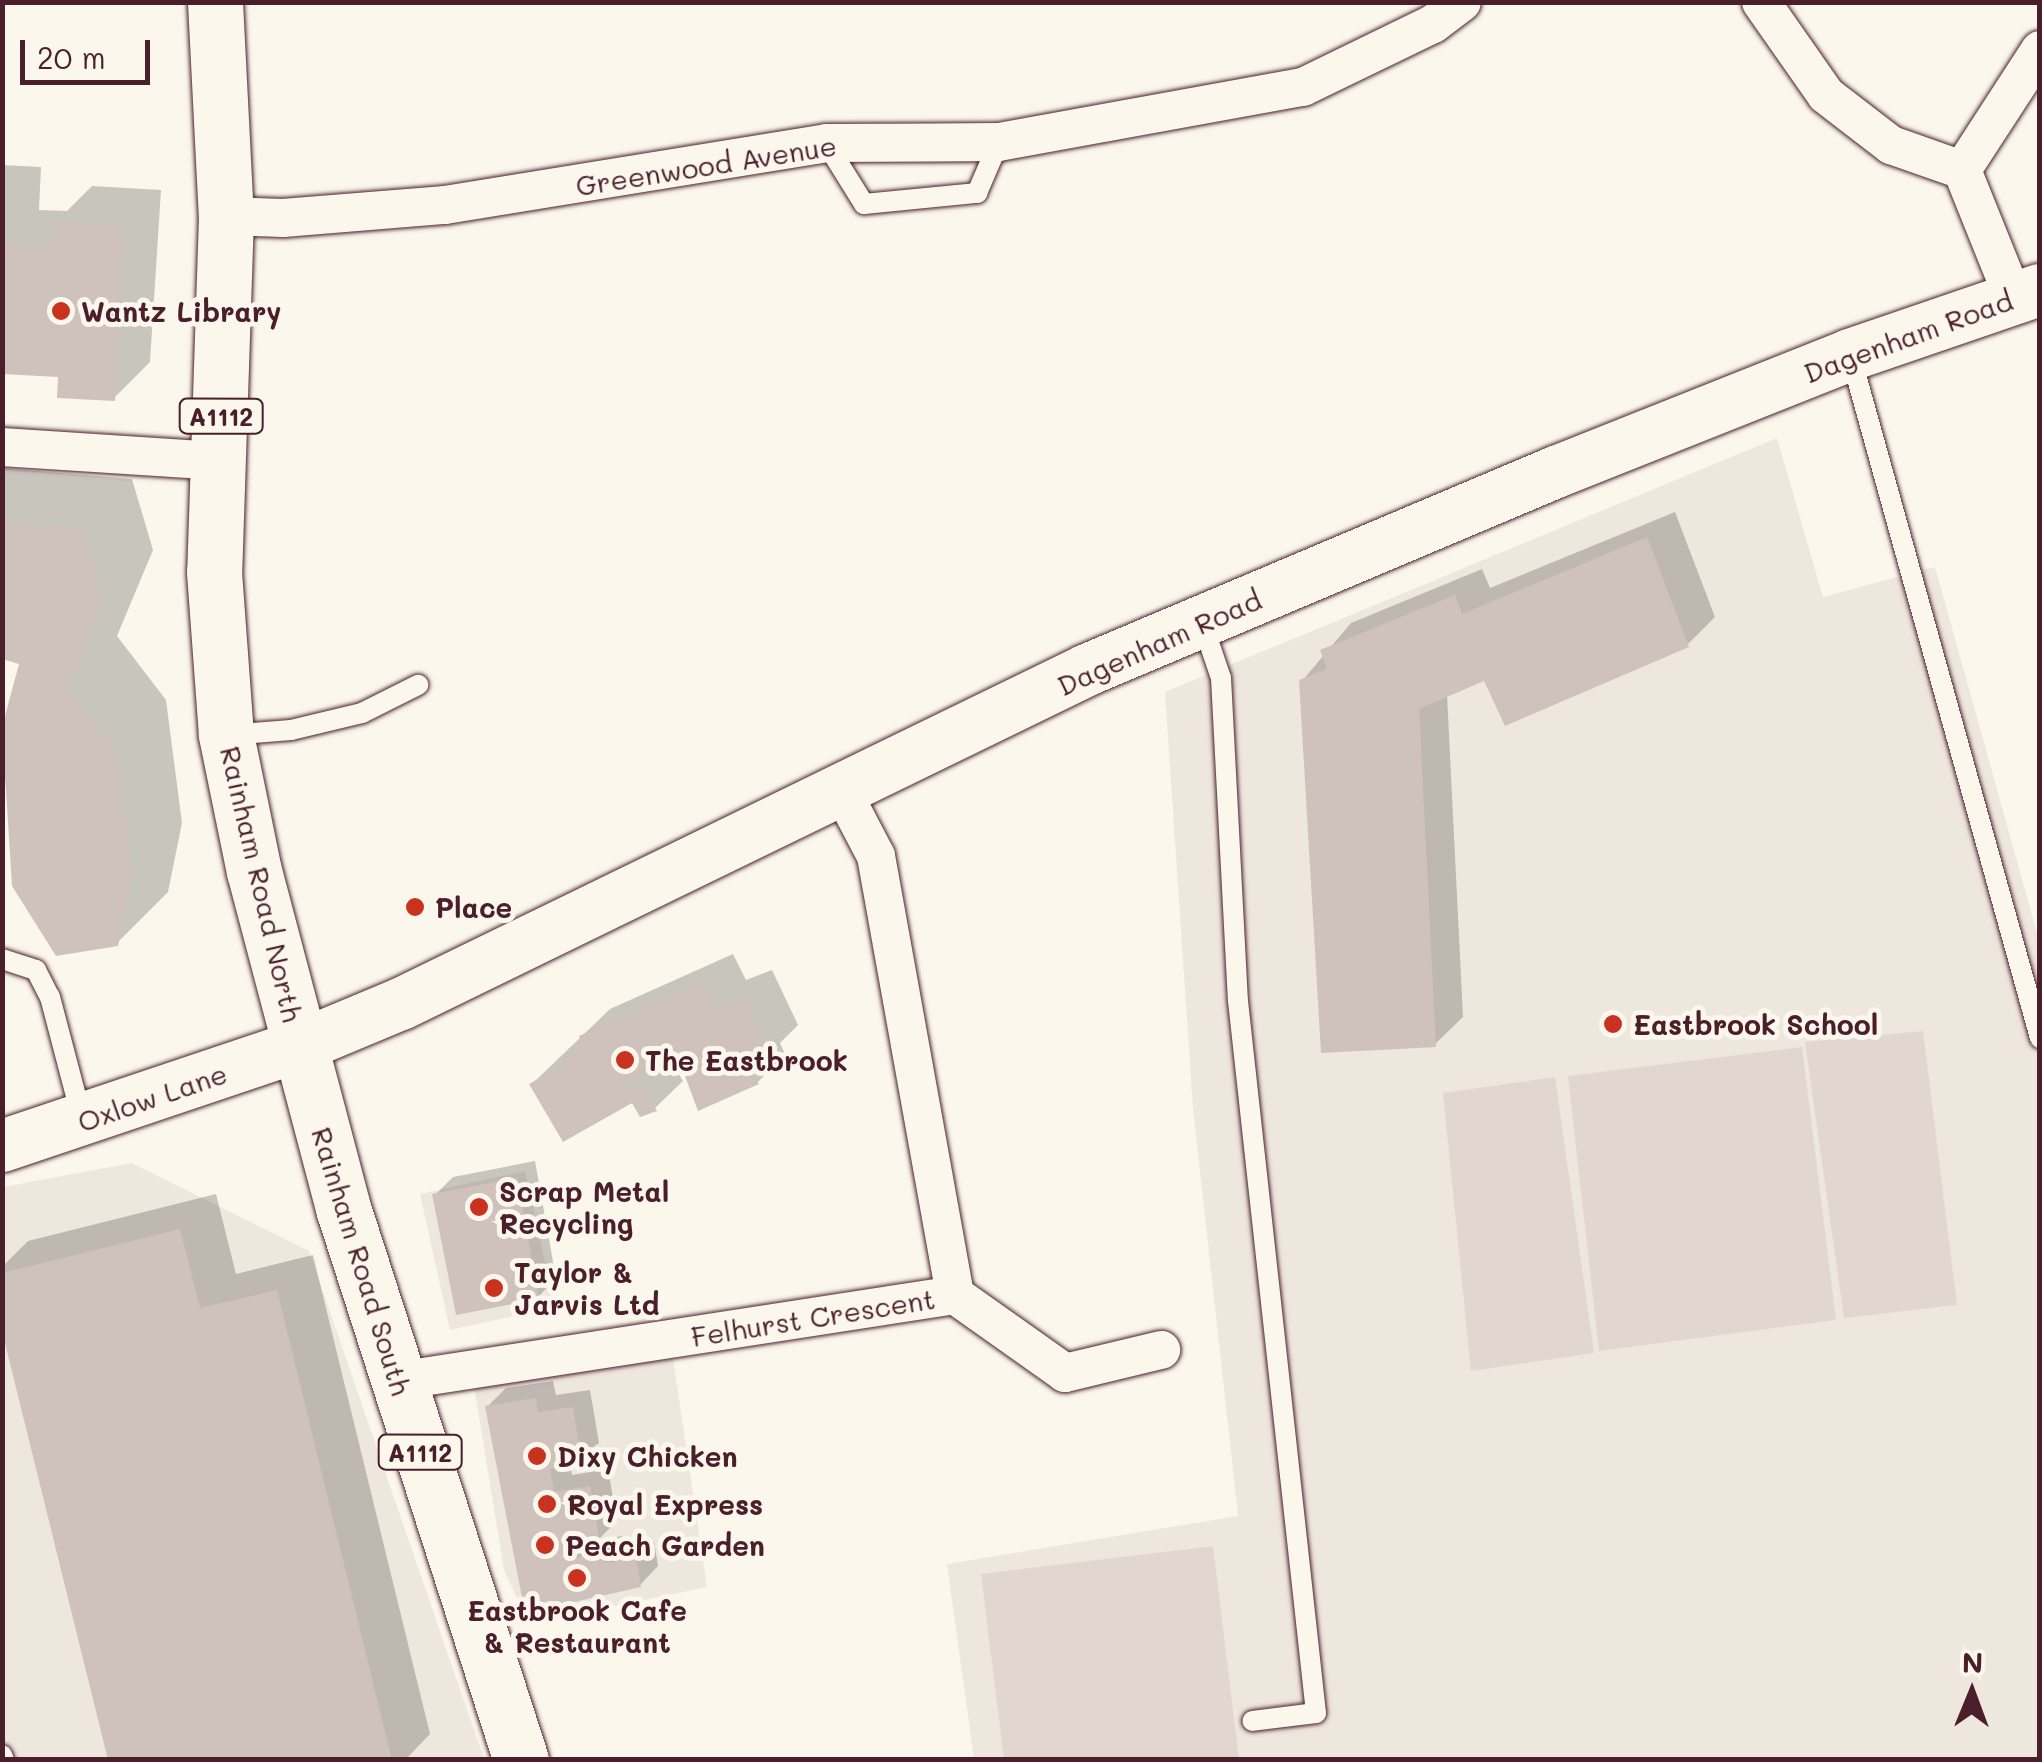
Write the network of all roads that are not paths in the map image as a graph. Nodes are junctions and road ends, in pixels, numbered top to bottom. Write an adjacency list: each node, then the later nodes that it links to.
1 (214, 2): 8 (main road, Rainham Road North / A1112)
2 (1462, 2): 5 (street, Greenwood Avenue)
3 (1761, 2): 7 (street)
4 (2040, 50): 7 (street)
5 (999, 142): 6 (street, Greenwood Avenue); 6 (lane)
6 (826, 143): 8 (street, Greenwood Avenue)
7 (1962, 170): 9 (street)
8 (226, 216): 12 (main road, Rainham Road North / A1112)
9 (2026, 294): 10 (street, Dagenham Road)
10 (1850, 355): 13 (street, Dagenham Road); 18 (lane)
11 (2, 447): 12 (street)
12 (221, 461): 15 (main road, Rainham Road North / A1112)
13 (1202, 622): 16 (street, Dagenham Road); 25 (lane)
14 (418, 685): 15 (lane)
15 (226, 736): 19 (main road, Rainham Road North / A1112)
16 (843, 793): 19 (street, Dagenham Road); 22 (street, Felhurst Crescent)
17 (2, 958): 20 (lane)
18 (2040, 1038)
19 (300, 1046): 20 (street, Oxlow Lane); 24 (main road, Rainham Road South / A1112)
20 (82, 1120): 21 (street, Oxlow Lane)
21 (2, 1146)
22 (955, 1295): 23 (street); 24 (street, Felhurst Crescent)
23 (1161, 1350)
24 (396, 1380): 26 (main road, Rainham Road South / A1112)
25 (1252, 1721)
26 (521, 1760)

